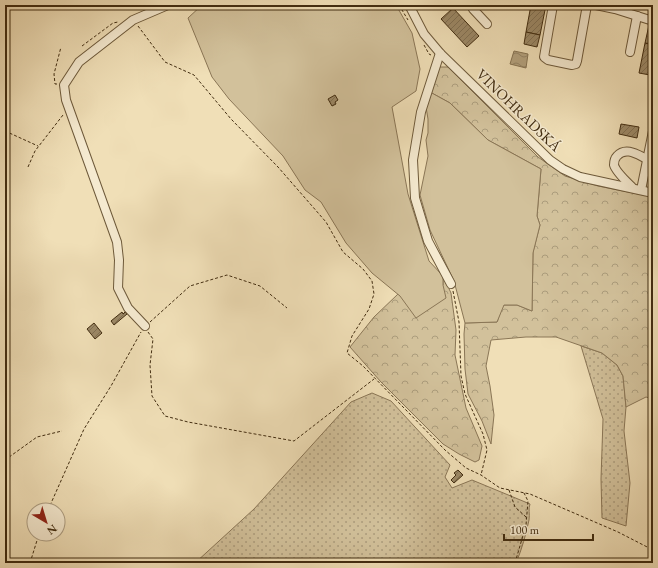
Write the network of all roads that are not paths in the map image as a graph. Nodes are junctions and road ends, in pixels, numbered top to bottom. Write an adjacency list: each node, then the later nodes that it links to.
1 (168, 5): 17 (street)
2 (410, 5): 11 (street, VINOHRADSKÁ)
3 (471, 5): 9 (street)
4 (553, 5): 5 (street)
5 (587, 5)
6 (596, 5): 7 (street)
7 (637, 16): 8 (street); 10 (street)
8 (653, 21)
9 (487, 24)
10 (630, 52)
11 (440, 54): 14 (street, VINOHRADSKÁ); 16 (street)
12 (653, 130): 13 (street)
13 (647, 159): 14 (street); 14 (street)
14 (637, 189): 15 (street, VINOHRADSKÁ)
15 (653, 193)
16 (451, 284)
17 (145, 326)

